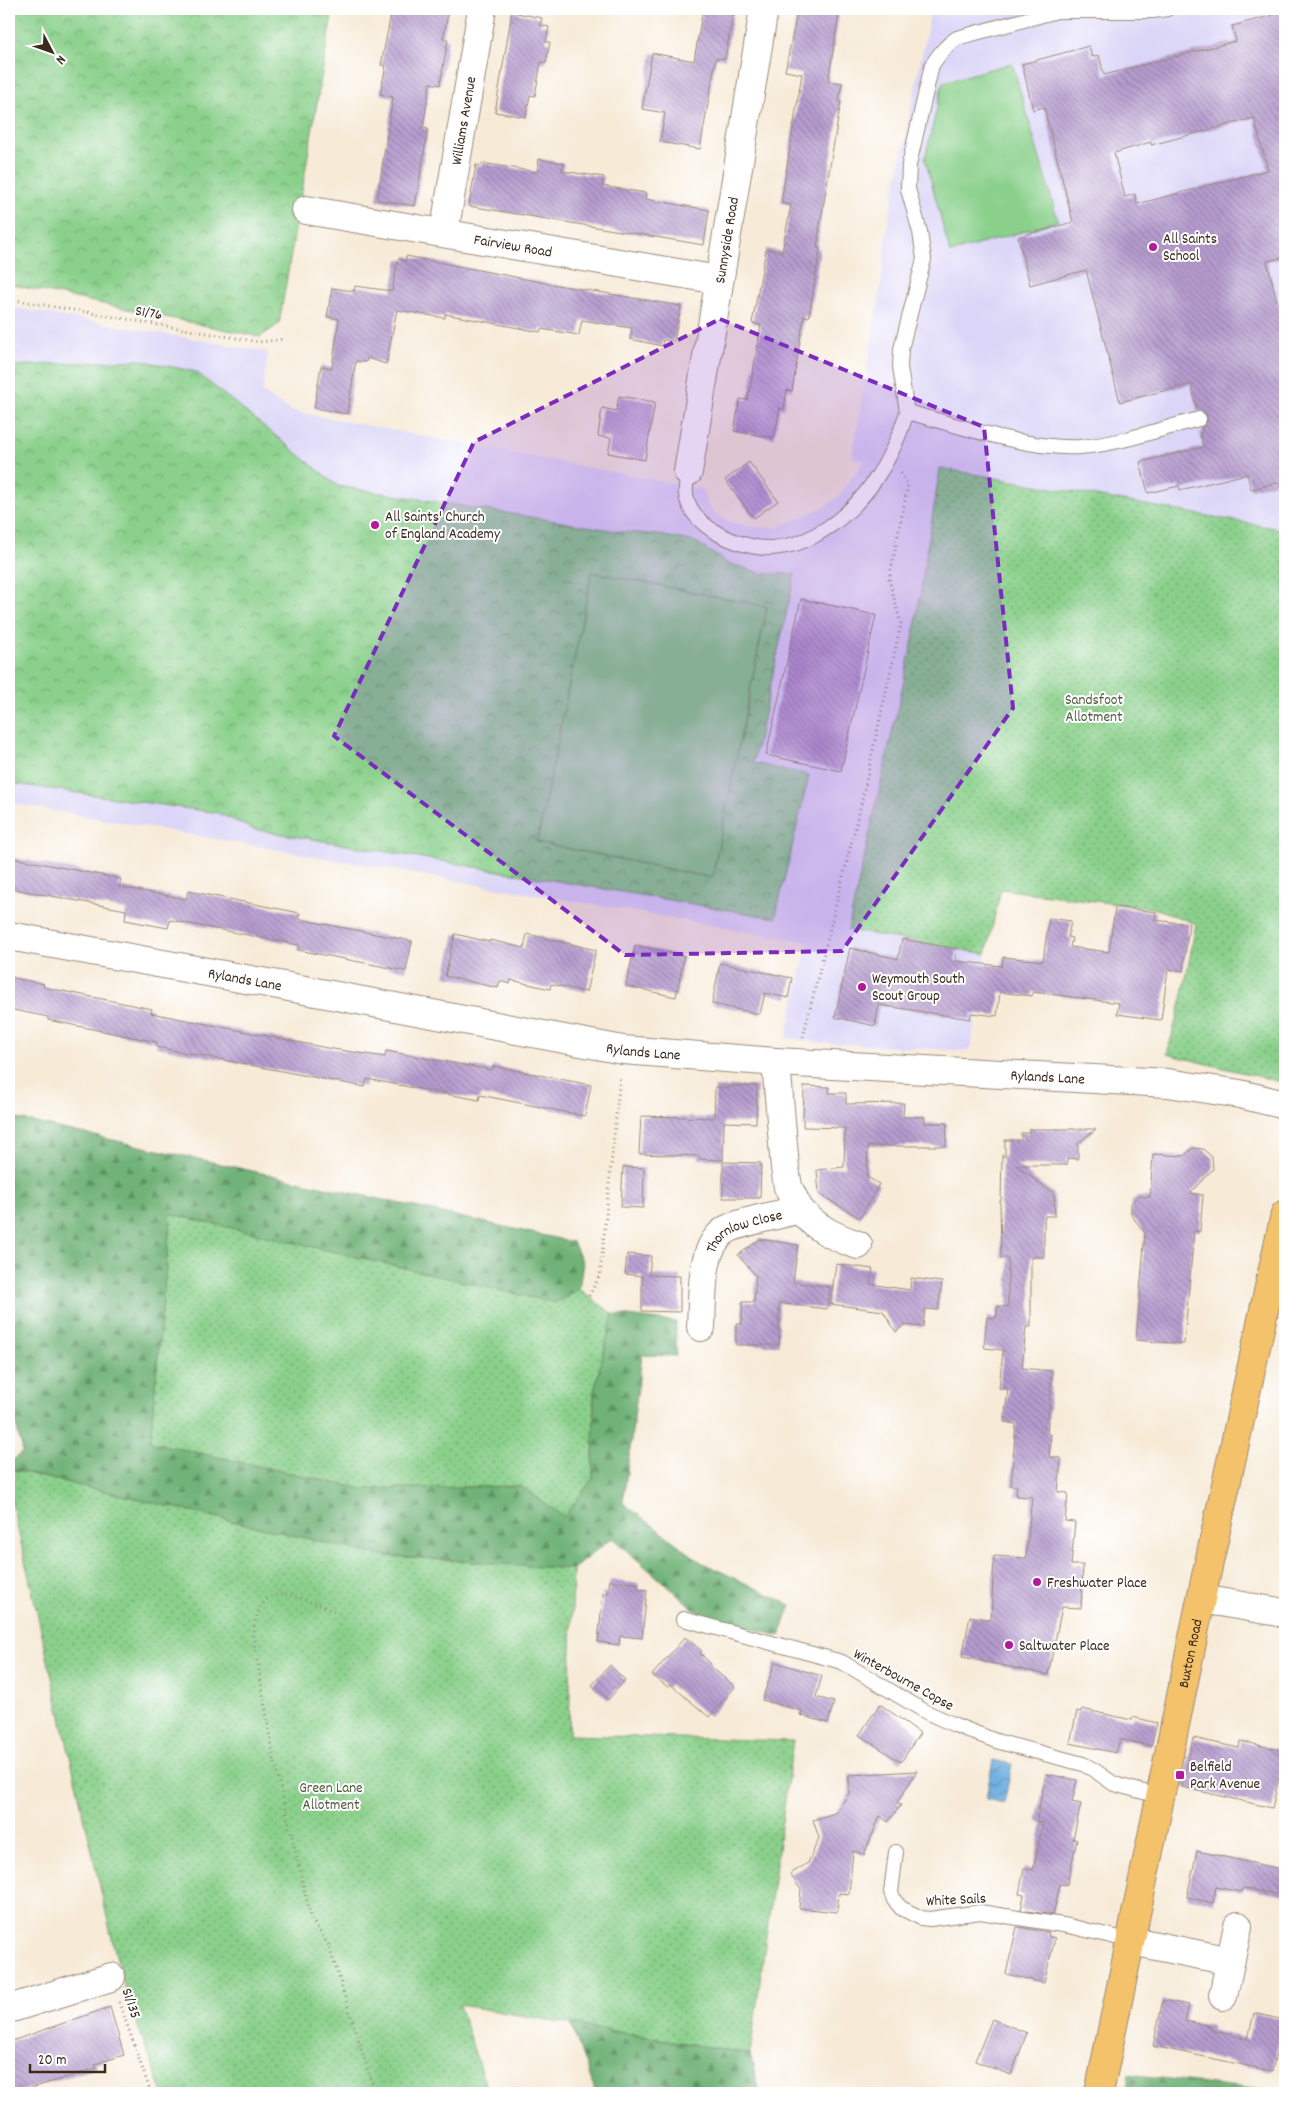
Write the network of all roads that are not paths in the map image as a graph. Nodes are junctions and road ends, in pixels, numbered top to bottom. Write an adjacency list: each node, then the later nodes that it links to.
1 (482, 9): 5 (street, Williams Avenue)
2 (764, 9): 6 (street, Sunnyside Road)
3 (1167, 9): 7 (lane)
4 (306, 210): 5 (street, Fairview Road)
5 (444, 234): 6 (street, Fairview Road)
6 (719, 280): 9 (street, Sunnyside Road)
7 (907, 412): 8 (lane); 9 (lane)
8 (1199, 419)
9 (688, 472)
10 (9, 936): 11 (street, Rylands Lane)
11 (787, 1062): 12 (street, Rylands Lane); 13 (street, Thornlow Close)
12 (1285, 1105)
13 (799, 1209): 15 (street, Thornlow Close); 16 (street, Thornlow Close)
14 (1285, 1214): 17 (highway, Buxton Road)
15 (858, 1245)
16 (700, 1327)
17 (1201, 1599): 18 (street); 20 (highway, Buxton Road)
18 (1285, 1613)
19 (683, 1619): 20 (lane, Winterbourne Copse)
20 (1162, 1797): 23 (highway, Buxton Road)
21 (896, 1852): 23 (lane, White Sails)
22 (1238, 1926): 24 (street)
23 (1132, 1941): 24 (street); 28 (highway, Buxton Road)
24 (1230, 1961): 26 (street)
25 (111, 1977): 27 (street)
26 (1223, 1996)
27 (9, 2009)
28 (1099, 2093)

